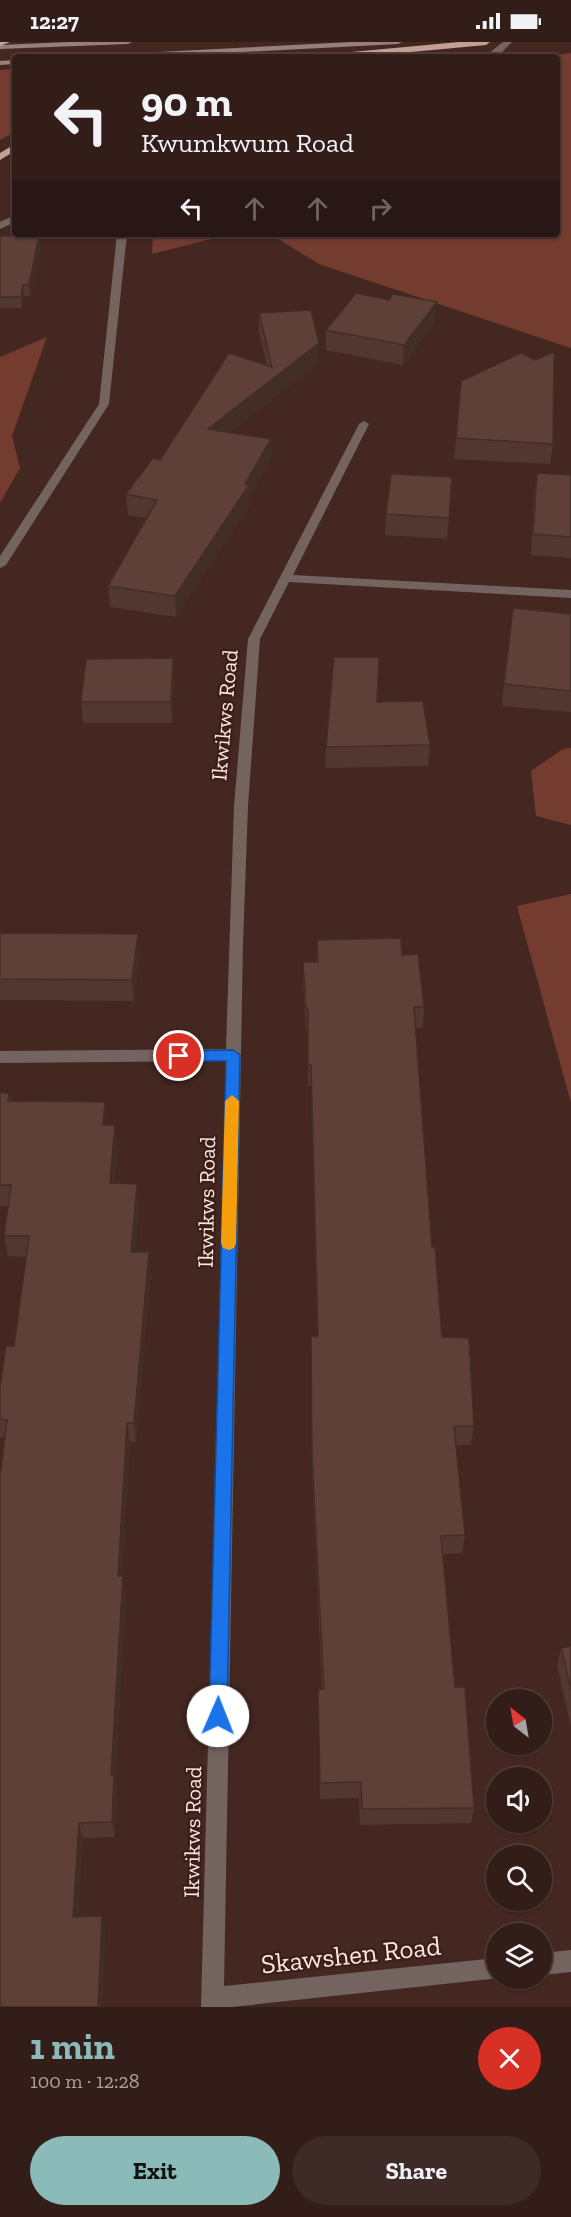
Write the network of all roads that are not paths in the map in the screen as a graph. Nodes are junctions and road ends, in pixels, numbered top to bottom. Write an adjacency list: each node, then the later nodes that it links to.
1 (6, 42): 6 (highway)
2 (128, 42): 6 (main road)
3 (398, 42): 7 (main road)
4 (486, 42): 8 (highway)
5 (508, 42): 9 (street)
6 (0, 45)
7 (160, 54)
8 (361, 54)
9 (496, 54)
10 (122, 237): 12 (street)
11 (364, 424): 13 (street, Ikwikws Road)
12 (0, 565)
13 (285, 578): 14 (street); 15 (street, Ikwikws Road)
14 (571, 594)
15 (233, 1055): 16 (street); 20 (street, Ikwikws Road)
16 (0, 1057)
17 (571, 1961): 18 (street)
18 (552, 1963)
19 (486, 1970): 20 (street, Skawshen Road)
20 (212, 2003)

